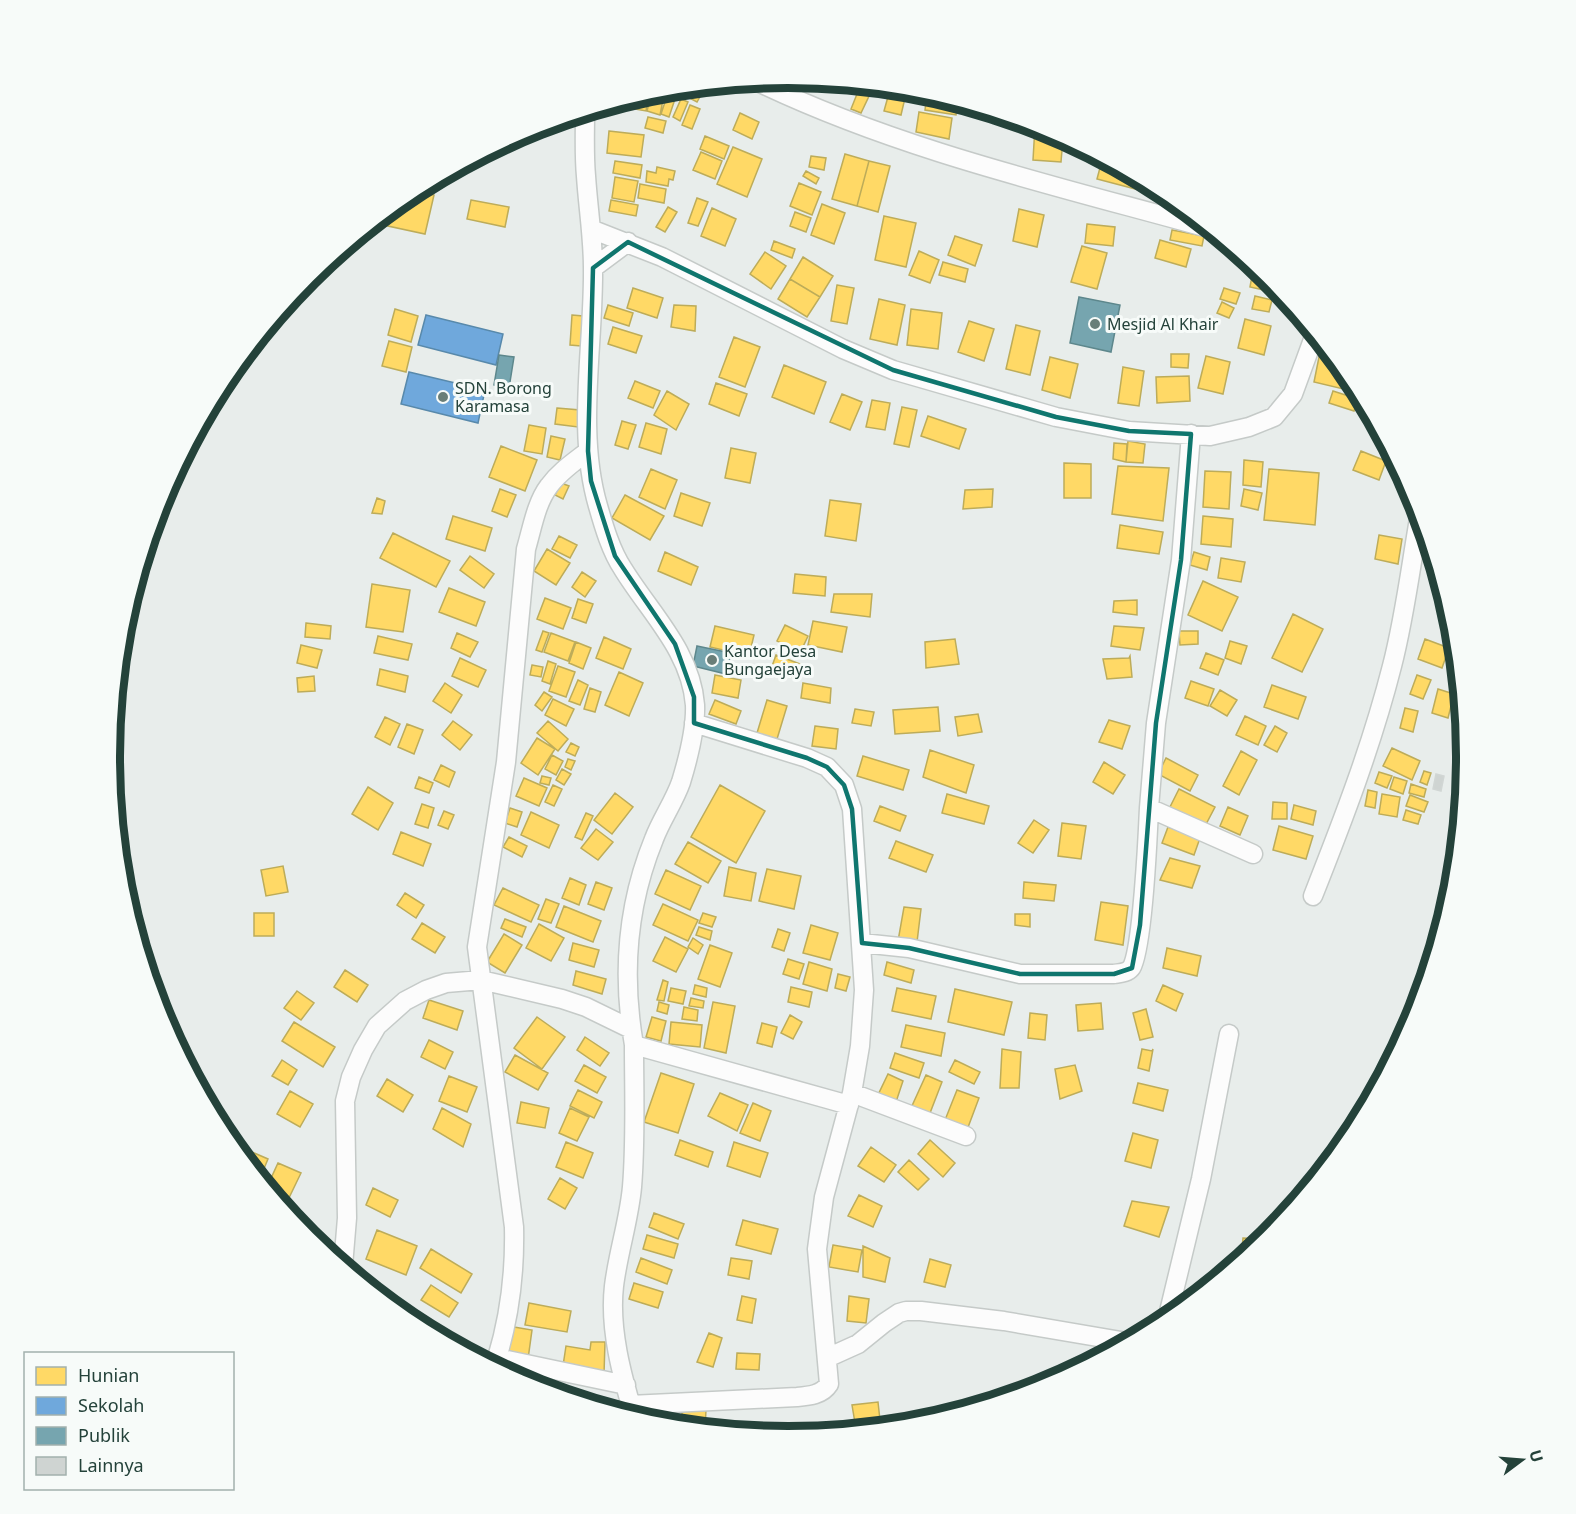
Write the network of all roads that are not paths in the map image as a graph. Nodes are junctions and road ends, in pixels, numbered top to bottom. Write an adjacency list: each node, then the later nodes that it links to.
1 (772, 89): 3 (street)
2 (585, 120): 4 (street)
3 (1189, 223)
4 (591, 229): 5 (street); 6 (street)
5 (628, 242): 6 (street); 8 (street)
6 (593, 268): 9 (street)
7 (1313, 344): 8 (street)
8 (1191, 434): 12 (street)
9 (588, 451): 11 (street); 16 (street)
10 (1417, 531): 14 (street)
11 (694, 723): 15 (street); 18 (street)
12 (1149, 808): 13 (street); 15 (street)
13 (1253, 854)
14 (1313, 896)
15 (862, 943): 19 (street)
16 (481, 980): 18 (street); 21 (street); 25 (street)
17 (1229, 1034): 22 (street)
18 (633, 1037): 19 (street); 27 (street)
19 (850, 1099): 20 (street); 24 (street)
20 (966, 1136)
21 (344, 1257)
22 (1171, 1305)
23 (1115, 1340): 24 (street)
24 (827, 1358): 29 (street)
25 (497, 1359)
26 (508, 1364): 27 (street)
27 (626, 1385): 28 (street)
28 (631, 1407)
29 (645, 1410)

